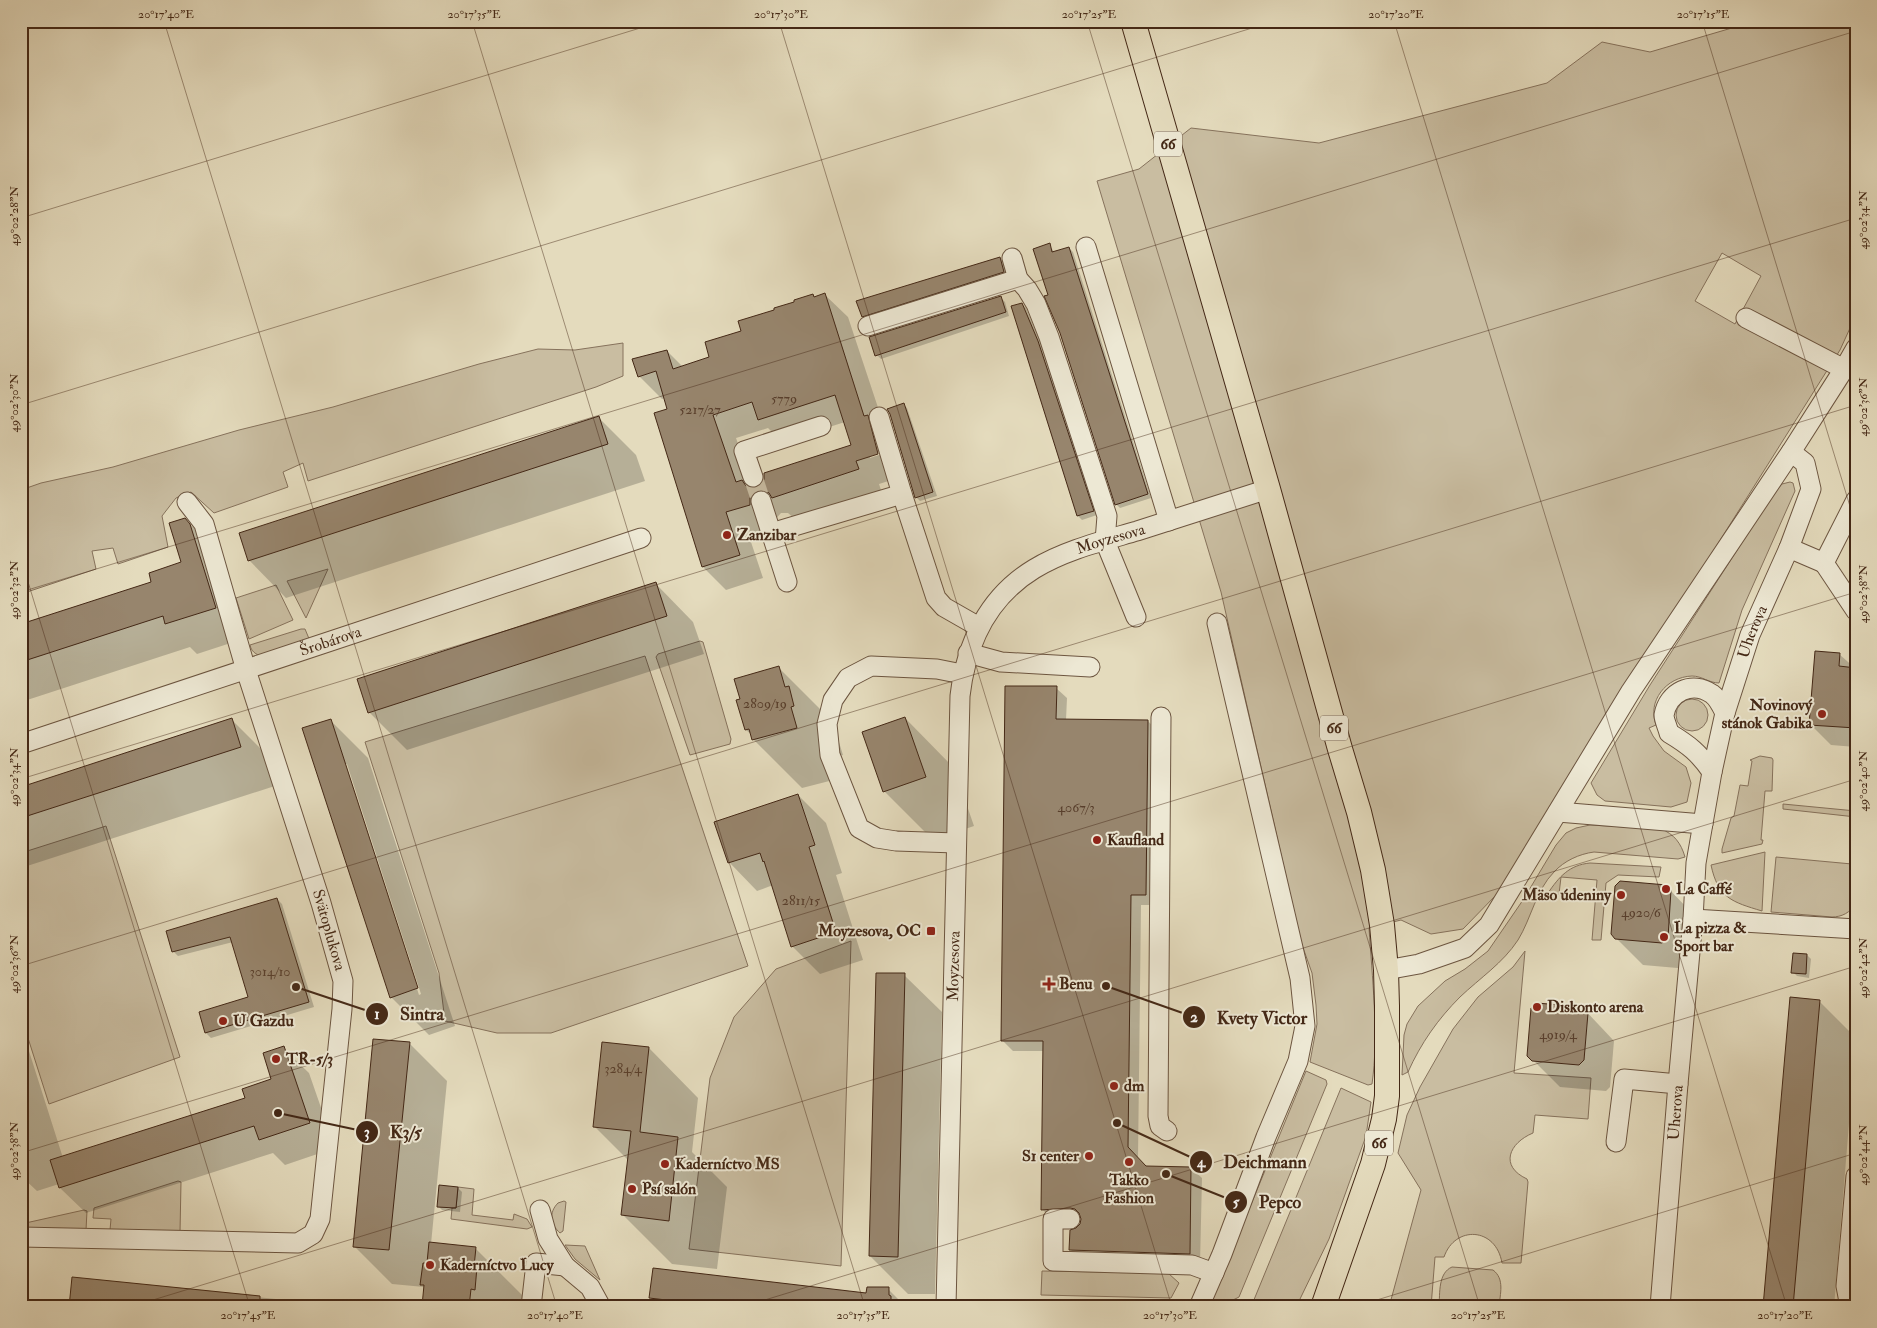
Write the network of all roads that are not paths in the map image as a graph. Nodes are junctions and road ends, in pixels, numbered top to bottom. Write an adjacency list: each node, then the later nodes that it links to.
1 (1133, 21): 13 (main road, 66)
2 (1086, 247): 18 (street)
3 (1012, 258): 4 (street)
4 (1018, 279): 6 (street); 21 (street)
5 (1746, 318): 8 (street)
6 (868, 326)
7 (1856, 348): 8 (street)
8 (1844, 369): 11 (street)
9 (879, 417): 14 (street)
10 (821, 426): 12 (street)
11 (1790, 452): 22 (street, Uherova); 37 (street)
12 (752, 477)
13 (1268, 489): 18 (street, Moyzesova); 42 (main road, 66)
14 (902, 494): 19 (street); 28 (street)
15 (1856, 500): 23 (street)
16 (761, 501): 19 (street)
17 (188, 502): 31 (street, Svätoplukova)
18 (1169, 521): 21 (street, Moyzesova)
19 (771, 533): 24 (street)
20 (640, 538): 31 (street, Šrobárova)
21 (1105, 541): 26 (street); 28 (street, Moyzesova)
22 (1789, 548): 23 (street); 33 (street, Uherova)
23 (1824, 563): 25 (street)
24 (787, 582)
25 (1856, 612)
26 (1136, 617)
27 (1217, 623): 51 (street)
28 (979, 627): 29 (street, Moyzesova)
29 (968, 653): 30 (street); 32 (street, Moyzesova)
30 (1090, 667)
31 (246, 670): 35 (street, Šrobárova); 49 (street, Svätoplukova)
32 (962, 674): 39 (street, Moyzesova); 39 (street)
33 (1725, 713): 36 (street, Uherova); 36 (street)
34 (1161, 717): 44 (street)
35 (21, 744)
36 (1712, 772): 38 (street, Uherova)
37 (1558, 812): 38 (street); 42 (street)
38 (1703, 824): 40 (street, Uherova)
39 (956, 843): 54 (street, Moyzesova)
40 (1694, 919): 41 (street); 43 (street, Uherova)
41 (1856, 929)
42 (1386, 970): 56 (main road, 66)
43 (1678, 1084): 45 (street); 57 (street, Uherova)
44 (1167, 1131)
45 (1616, 1142)
46 (1856, 1176): 58 (street)
47 (540, 1210): 50 (street)
48 (1070, 1219): 51 (street)
49 (21, 1238)
50 (565, 1266): 52 (street); 53 (street)
51 (1214, 1273): 55 (street)
52 (531, 1307)
53 (601, 1307)
54 (946, 1307)
55 (1199, 1307)
56 (1323, 1307)
57 (1660, 1307)
58 (1850, 1307)

